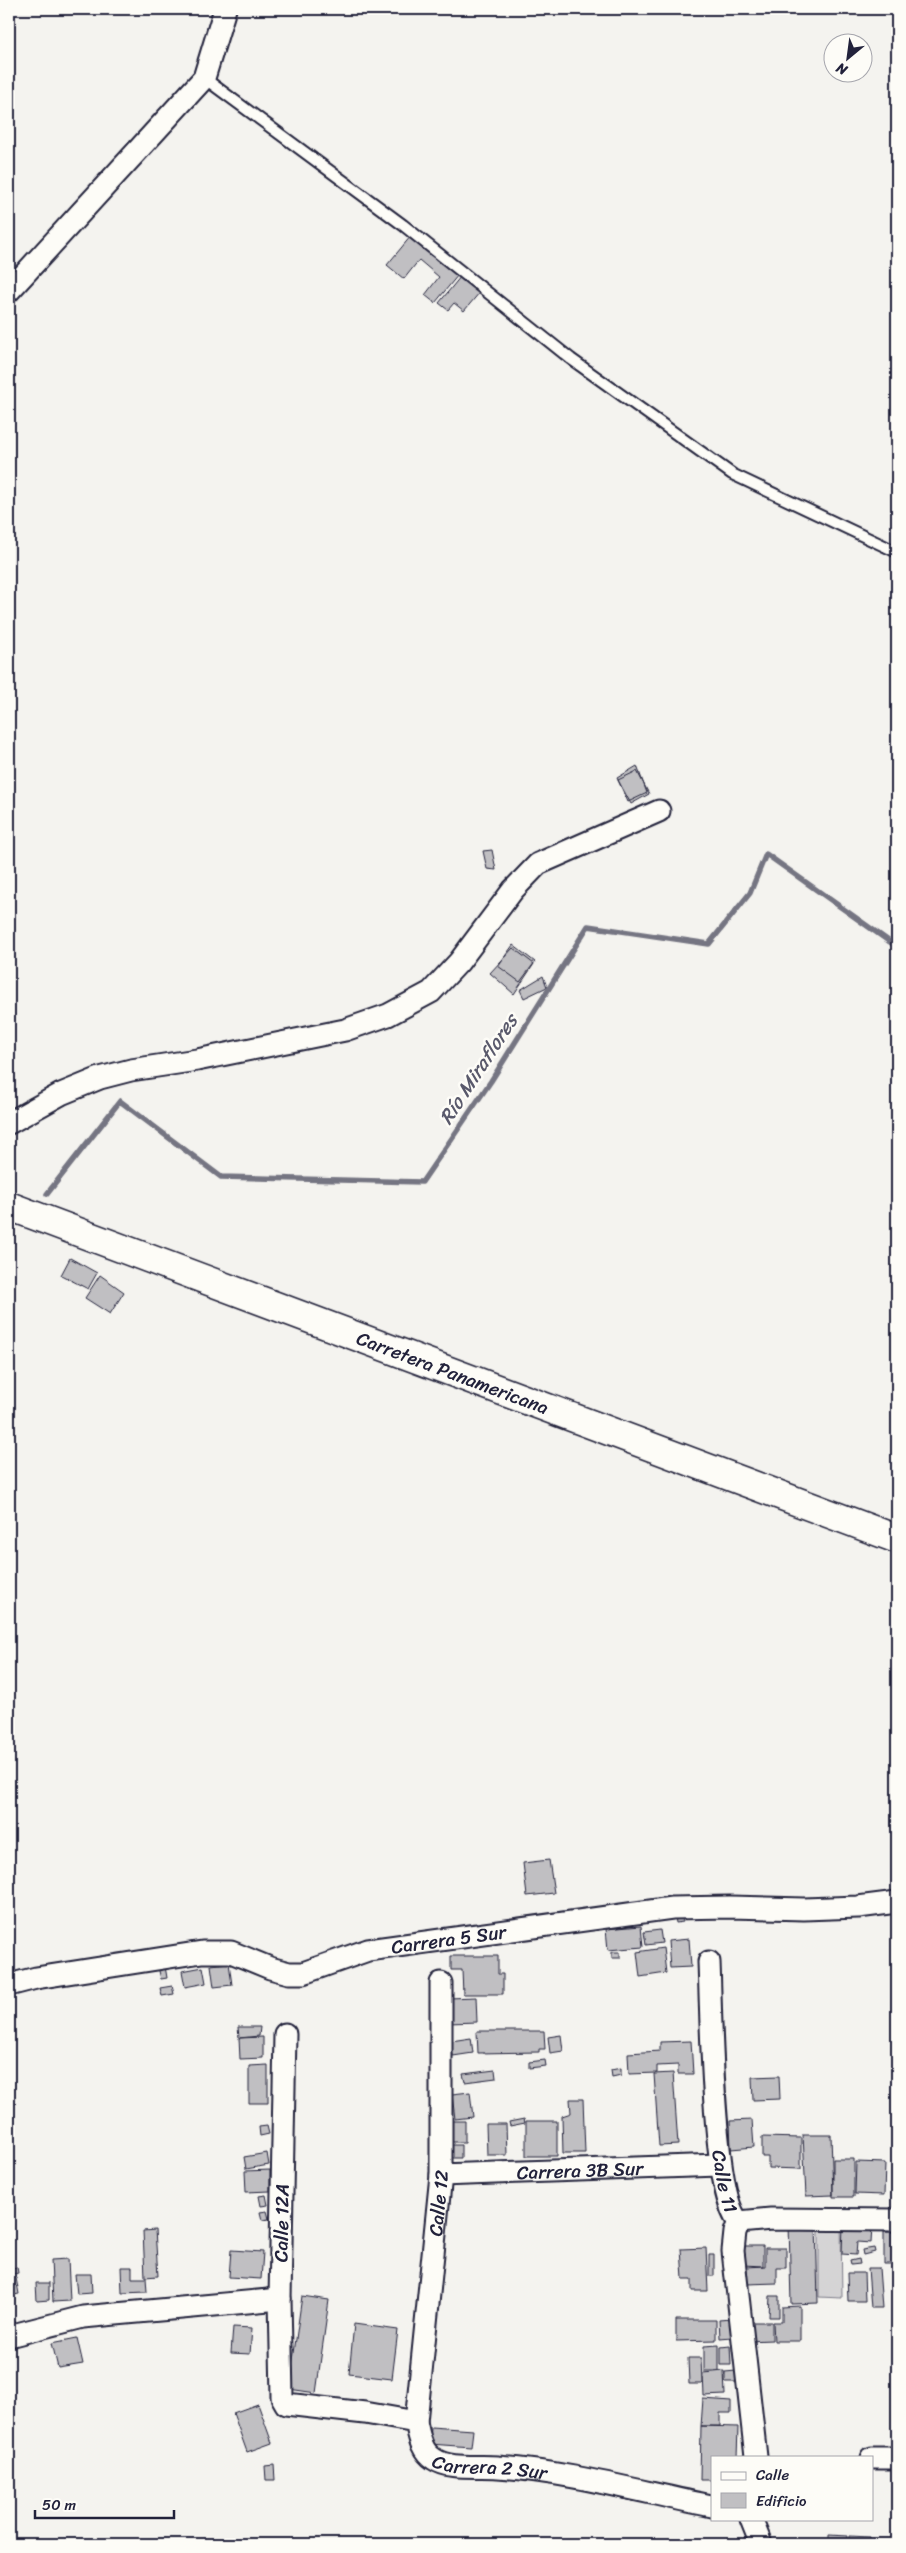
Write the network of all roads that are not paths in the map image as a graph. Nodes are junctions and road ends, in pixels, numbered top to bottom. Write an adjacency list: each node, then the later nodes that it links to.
1 (225, 9): 2 (street)
2 (204, 78): 3 (street); 4 (lane)
3 (9, 291)
4 (897, 552)
5 (659, 812): 6 (street)
6 (9, 1123)
7 (9, 1206): 8 (highway, Carretera Panamericana)
8 (897, 1539)
9 (897, 1902): 12 (street, Carrera 5 Sur)
10 (708, 1962): 14 (street, Calle 11)
11 (441, 1982): 15 (street, Calle 12)
12 (9, 1985)
13 (285, 2034): 18 (street, Calle 12A)
14 (719, 2165): 15 (street, Carrera 3B Sur); 17 (street, Calle 11)
15 (441, 2175): 20 (street, Calle 12)
16 (897, 2220): 17 (street)
17 (739, 2222): 21 (street, Calle 11)
18 (280, 2299): 19 (street); 20 (street, Calle 12A)
19 (9, 2336)
20 (416, 2422): 24 (street, Carrera 2 Sur)
21 (756, 2456)
22 (874, 2458): 23 (street)
23 (897, 2458)
24 (711, 2506)
25 (751, 2520): 26 (street)
26 (761, 2544)

